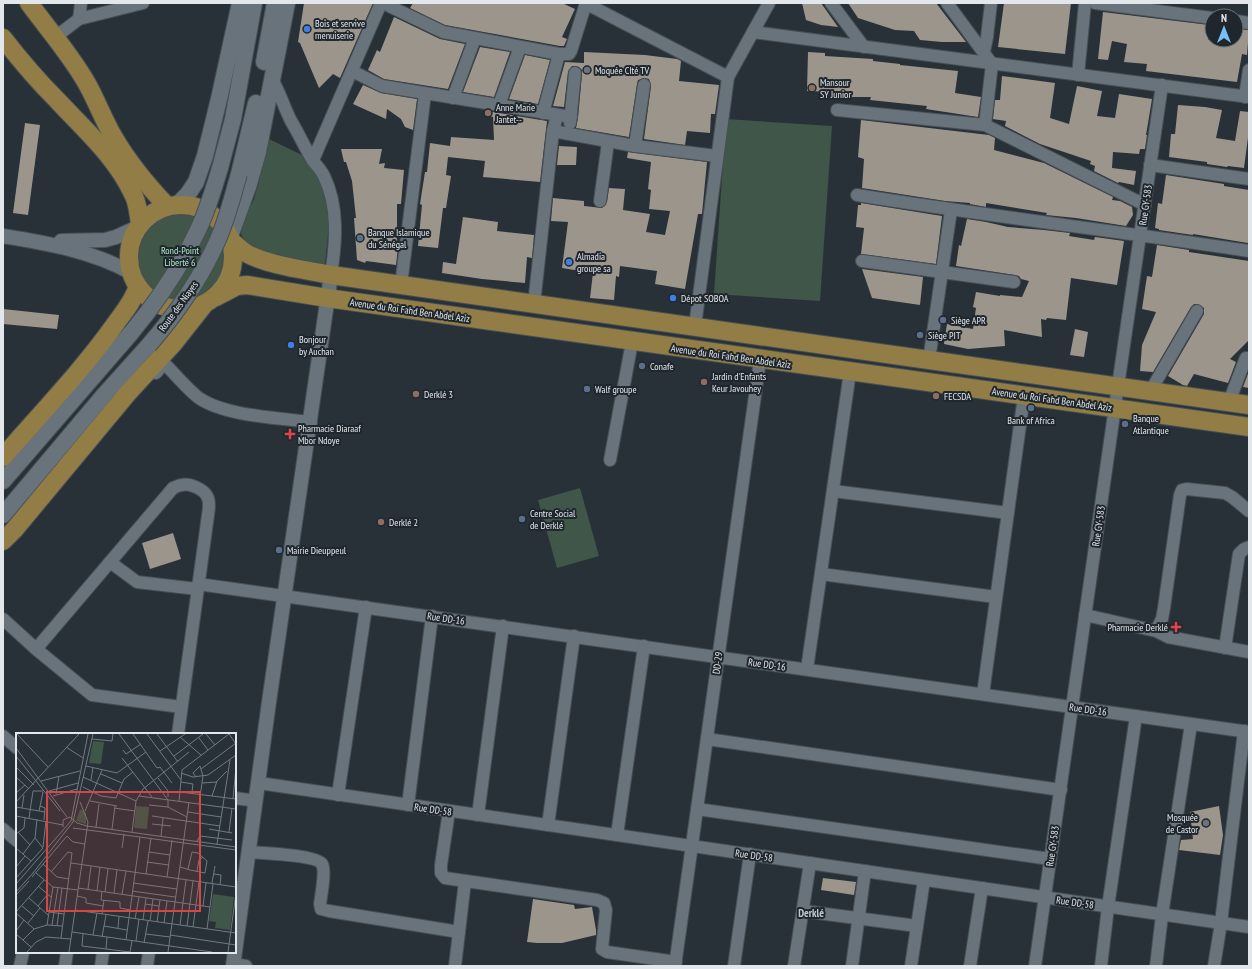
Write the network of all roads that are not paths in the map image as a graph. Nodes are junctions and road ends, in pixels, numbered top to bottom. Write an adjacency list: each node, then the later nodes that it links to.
1 (29, 3): 20 (main road)
2 (81, 3): 17 (street)
3 (143, 3): 17 (street)
4 (240, 3): 54 (main road)
5 (254, 3): 89 (main road, Route des Niayes, bridge)
6 (275, 3): 93 (main road, Route des Niayes, bridge)
7 (287, 3): 32 (main road)
8 (382, 3): 21 (street); 28 (street)
9 (586, 3): 25 (street); 31 (street)
10 (769, 3): 18 (street)
11 (831, 3): 22 (street)
12 (947, 3): 24 (street)
13 (991, 3): 24 (street)
14 (1085, 3): 30 (street)
15 (1095, 3): 16 (street)
16 (1204, 17)
17 (79, 19): 20 (street)
18 (752, 32): 22 (street); 31 (street)
19 (3, 38): 57 (main road)
20 (54, 38): 54 (main road)
21 (475, 38): 23 (street); 37 (street)
22 (864, 46): 26 (street)
23 (520, 47): 25 (street); 38 (street)
24 (984, 52): 26 (street)
25 (558, 54): 40 (street)
26 (992, 64): 30 (street); 43 (street)
27 (1249, 70): 36 (street)
28 (352, 71): 35 (street); 49 (street)
29 (575, 73): 42 (street)
30 (1078, 75): 34 (street)
31 (728, 77): 48 (street)
32 (272, 79): 49 (street); 60 (main road)
33 (644, 85): 47 (street)
34 (1162, 85): 36 (street); 50 (street, Rue GY-583)
35 (425, 94): 37 (street); 68 (street)
36 (1247, 97)
37 (453, 98): 38 (street)
38 (499, 105): 40 (street)
39 (837, 110): 43 (street)
40 (543, 113): 41 (street)
41 (557, 115): 42 (street); 44 (street)
42 (571, 117): 45 (street)
43 (985, 125): 55 (street)
44 (553, 131): 45 (street); 71 (street)
45 (568, 133): 46 (street)
46 (608, 142): 47 (street); 53 (street)
47 (635, 146): 48 (street)
48 (717, 156): 73 (street)
49 (313, 160): 65 (street)
50 (1150, 165): 51 (street); 55 (street, Rue GY-583)
51 (1249, 179)
52 (856, 196): 56 (street)
53 (600, 201)
54 (173, 205): 57 (main road); 60 (main road)
55 (1145, 205): 58 (street, Rue GY-583)
56 (951, 210): 58 (street); 64 (street)
57 (138, 226): 61 (street); 66 (main road)
58 (1141, 234): 62 (street); 79 (street, Rue GY-583)
59 (3, 236): 61 (street)
60 (229, 239): 65 (main road); 70 (main road)
61 (31, 240): 66 (street)
62 (1249, 251)
63 (862, 261): 64 (street)
64 (942, 272): 67 (street); 77 (street)
65 (331, 275): 68 (main road); 69 (street)
66 (134, 279): 70 (main road); 87 (main road)
67 (1014, 282)
68 (401, 285): 71 (main road)
69 (327, 298): 70 (main road, Avenue du Roi Fahd Ben Abdel Aziz); 74 (main road, Avenue du Roi Fahd Ben Abdel Aziz); 85 (street)
70 (209, 301): 94 (main road)
71 (534, 304): 73 (main road)
72 (1197, 311): 80 (street)
73 (695, 326): 77 (main road)
74 (632, 342): 76 (main road, Avenue du Roi Fahd Ben Abdel Aziz); 88 (street)
75 (1249, 358): 82 (street)
76 (760, 360): 78 (main road, Avenue du Roi Fahd Ben Abdel Aziz); 113 (street, DD-29)
77 (929, 360): 79 (main road)
78 (850, 372): 81 (main road, Avenue du Roi Fahd Ben Abdel Aziz); 90 (street)
79 (1118, 386): 80 (main road); 84 (street, Rue GY-583)
80 (1151, 390): 82 (main road)
81 (1024, 396): 84 (main road, Avenue du Roi Fahd Ben Abdel Aziz); 92 (street)
82 (1229, 402): 83 (main road)
83 (1249, 405)
84 (1115, 408): 86 (main road, Avenue du Roi Fahd Ben Abdel Aziz); 103 (street, Rue GY-583)
85 (311, 422): 96 (street); 100 (street)
86 (1249, 427)
87 (3, 457)
88 (610, 460)
89 (3, 481)
90 (833, 491): 92 (street); 98 (street)
91 (1249, 511): 107 (street)
92 (1008, 513): 101 (street)
93 (3, 515)
94 (3, 541)
95 (1249, 547): 110 (street)
96 (3, 550)
97 (110, 562): 99 (street, Rue DD-16); 99 (street); 111 (street)
98 (821, 574): 101 (street); 114 (street)
99 (198, 586): 100 (street, Rue DD-16); 116 (street)
100 (285, 595): 102 (street, Rue DD-16); 125 (street)
101 (996, 597): 115 (street)
102 (366, 607): 104 (street, Rue DD-16); 127 (street)
103 (1085, 615): 107 (street); 117 (street, Rue GY-583)
104 (432, 616): 106 (street, Rue DD-16); 130 (street)
105 (3, 619): 111 (street)
106 (503, 626): 108 (street, Rue DD-16); 133 (street)
107 (1156, 631): 110 (street)
108 (574, 636): 109 (street, Rue DD-16); 134 (street)
109 (644, 646): 113 (street, Rue DD-16); 135 (street)
110 (1225, 648): 112 (street)
111 (36, 649): 116 (street)
112 (1249, 652)
113 (717, 657): 114 (street, Rue DD-16); 123 (street, DD-29)
114 (807, 669): 115 (street, Rue DD-16)
115 (983, 694): 117 (street, Rue DD-16)
116 (181, 707): 121 (street)
117 (1072, 707): 118 (street, Rue DD-16); 126 (street, Rue GY-583)
118 (1136, 716): 119 (street, Rue DD-16); 146 (street)
119 (1191, 724): 120 (street, Rue DD-16); 148 (street)
120 (1247, 732): 150 (street)
121 (178, 733)
122 (3, 736): 124 (street)
123 (707, 740): 126 (street); 131 (street, DD-29)
124 (16, 747)
125 (259, 783): 127 (street, Rue DD-58); 129 (street)
126 (1060, 790): 139 (street, Rue GY-583)
127 (338, 795): 130 (street, Rue DD-58)
128 (236, 798): 129 (street)
129 (256, 801): 137 (street)
130 (408, 805): 132 (street, Rue DD-58)
131 (697, 809): 136 (street, DD-29); 139 (street)
132 (448, 811): 133 (street, Rue DD-58); 143 (street)
133 (478, 815): 134 (street, Rue DD-58)
134 (548, 825): 135 (street, Rue DD-58)
135 (617, 835): 136 (street, Rue DD-58)
136 (692, 846): 138 (street, Rue DD-58); 158 (street, DD-29)
137 (249, 852): 153 (street); 159 (street)
138 (750, 854): 140 (street, Rue DD-58); 165 (street)
139 (1050, 859): 145 (street, Rue GY-583)
140 (810, 863): 141 (street, Rue DD-58); 147 (street)
141 (865, 871): 142 (street, Rue DD-58); 149 (street)
142 (924, 880): 144 (street, Rue DD-58); 151 (street)
143 (464, 881): 153 (street); 158 (street)
144 (982, 888): 145 (street, Rue DD-58); 169 (street)
145 (1045, 897): 146 (street, Rue DD-58); 170 (street, Rue GY-583)
146 (1108, 907): 148 (street, Rue DD-58); 171 (street)
147 (803, 911): 149 (street); 166 (street)
148 (1162, 915): 150 (street, Rue DD-58); 172 (street)
149 (859, 918): 151 (street); 167 (street)
150 (1221, 923): 152 (street, Rue DD-58); 173 (street)
151 (917, 926): 168 (street)
152 (1249, 927)
153 (459, 932): 164 (street)
154 (23, 953): 160 (street)
155 (67, 953): 161 (street)
156 (103, 953): 162 (street)
157 (149, 953): 163 (street)
158 (676, 964)
159 (238, 965)
160 (20, 966)
161 (65, 966)
162 (101, 966)
163 (147, 966)
164 (455, 966)
165 (734, 966)
166 (794, 966)
167 (852, 966)
168 (911, 966)
169 (970, 966)
170 (1035, 966)
171 (1100, 966)
172 (1156, 966)
173 (1214, 966)

